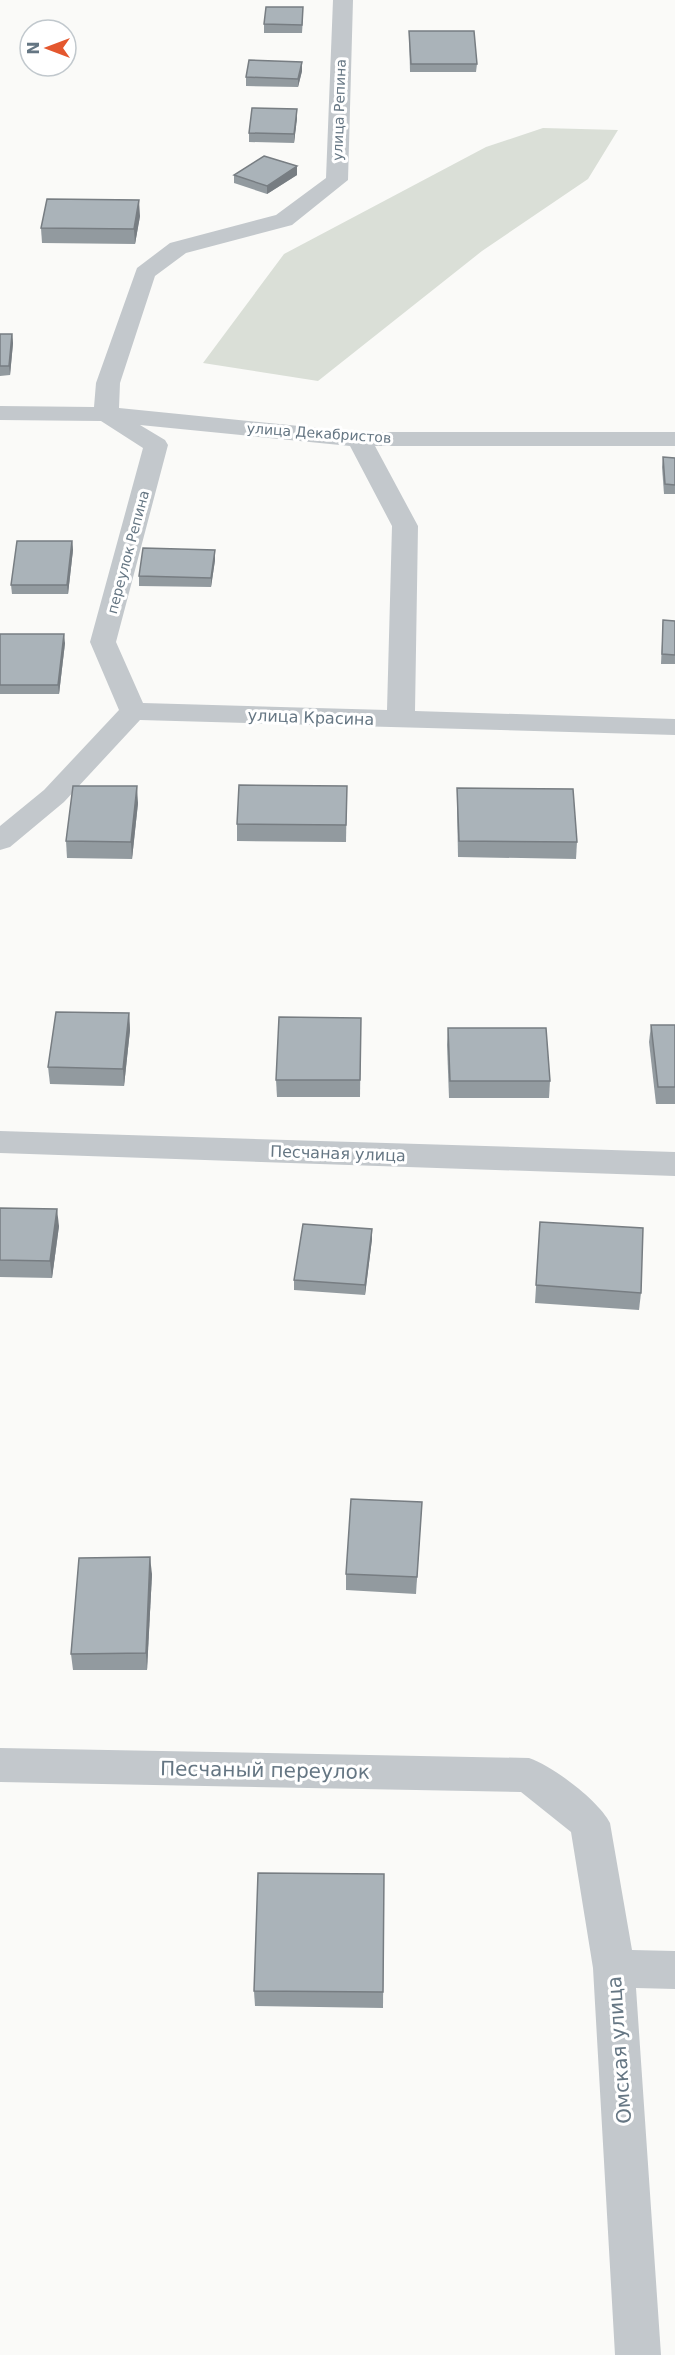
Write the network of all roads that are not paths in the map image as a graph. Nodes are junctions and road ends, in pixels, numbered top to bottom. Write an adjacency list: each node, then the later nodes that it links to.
1 (343, 0): 3 (street, улица Репина)
2 (0, 413): 3 (street, улица Декабристов)
3 (106, 414): 4 (street, улица Декабристов); 6 (street, переулок Репина)
4 (359, 439): 5 (street, улица Декабристов); 7 (street)
5 (675, 439)
6 (134, 711): 7 (street, улица Красина); 9 (street)
7 (401, 719): 8 (street, улица Красина)
8 (675, 727)
9 (0, 841)
10 (0, 1142): 11 (street, Песчаная улица)
11 (675, 1164)
12 (0, 1765): 13 (street, Песчаный переулок)
13 (530, 1775): 14 (street, Омская улица)
14 (614, 1968): 15 (street); 16 (street, Омская улица)
15 (675, 1970)
16 (638, 2355)

